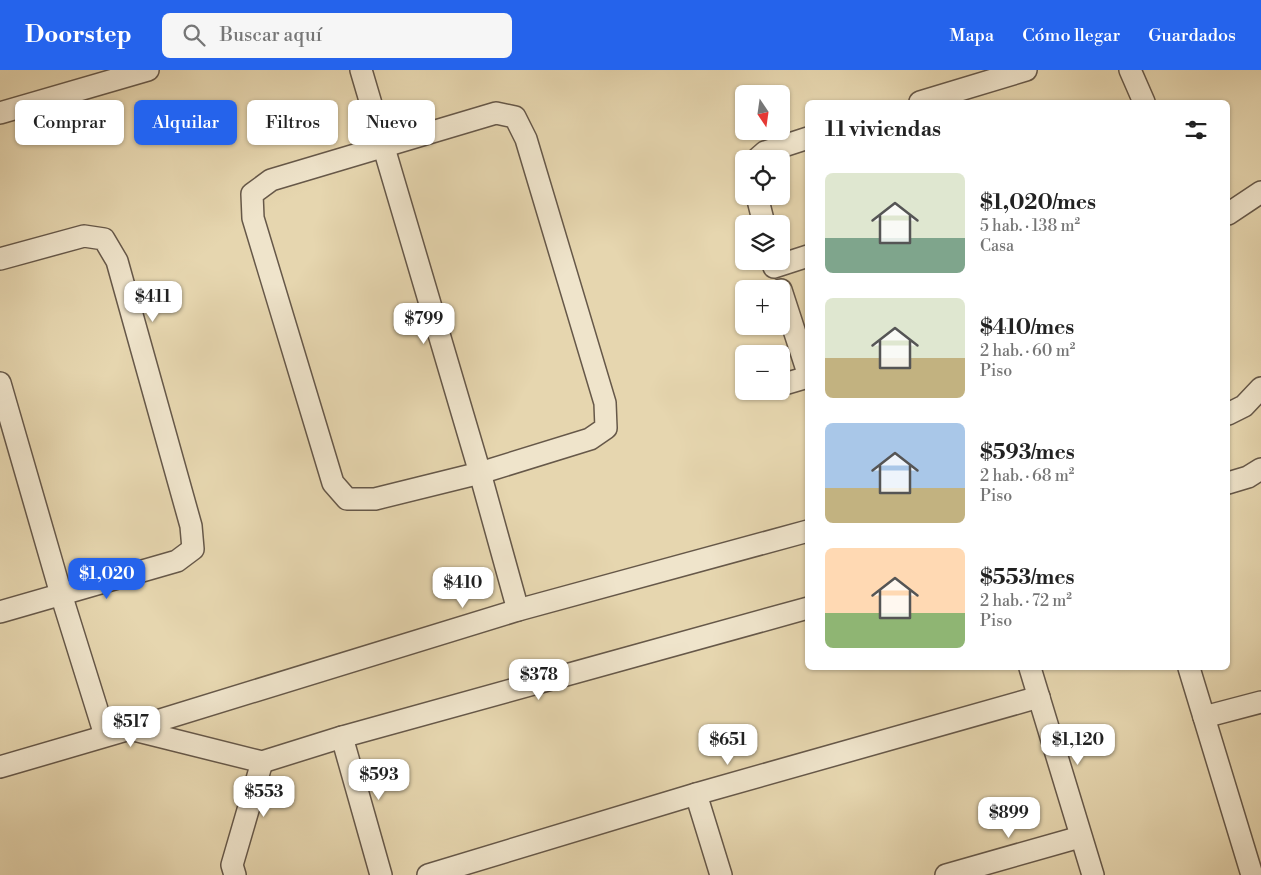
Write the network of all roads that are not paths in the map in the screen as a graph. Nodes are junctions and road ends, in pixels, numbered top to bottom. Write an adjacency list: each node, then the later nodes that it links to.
1 (148, 70): 8 (street)
2 (361, 70): 10 (street)
3 (1026, 70): 5 (street)
4 (1130, 70): 7 (street)
5 (950, 98): 6 (street)
6 (935, 100)
7 (1143, 100)
8 (0, 113)
9 (805, 139): 11 (street)
10 (384, 146): 25 (street); 25 (street); 25 (street)
11 (771, 150)
12 (1261, 192): 13 (street)
13 (1230, 213)
14 (805, 257): 16 (street)
15 (0, 259): 28 (street)
16 (790, 260)
17 (790, 318): 18 (street)
18 (805, 365)
19 (805, 376): 20 (street)
20 (790, 382)
21 (0, 383): 28 (street)
22 (1261, 388): 23 (street)
23 (1230, 413)
24 (1261, 469): 26 (street)
25 (480, 472): 30 (street)
26 (1230, 482)
27 (805, 532): 30 (street)
28 (61, 594): 31 (street); 38 (street)
29 (805, 609): 39 (street)
30 (518, 610): 37 (street)
31 (0, 612)
32 (1031, 670): 34 (street)
33 (1190, 670): 36 (street)
34 (1039, 697): 42 (street); 43 (street)
35 (1261, 702): 36 (street)
36 (1204, 717): 50 (street)
37 (130, 729): 38 (street); 40 (street)
38 (105, 735): 41 (street)
39 (342, 737): 40 (street); 45 (street)
40 (262, 762): 44 (street)
41 (0, 767)
42 (696, 794): 46 (street); 47 (street)
43 (1080, 837): 48 (street); 49 (street)
44 (235, 875)
45 (381, 875)
46 (428, 875)
47 (721, 875)
48 (946, 875)
49 (1094, 875)
50 (1252, 875)

